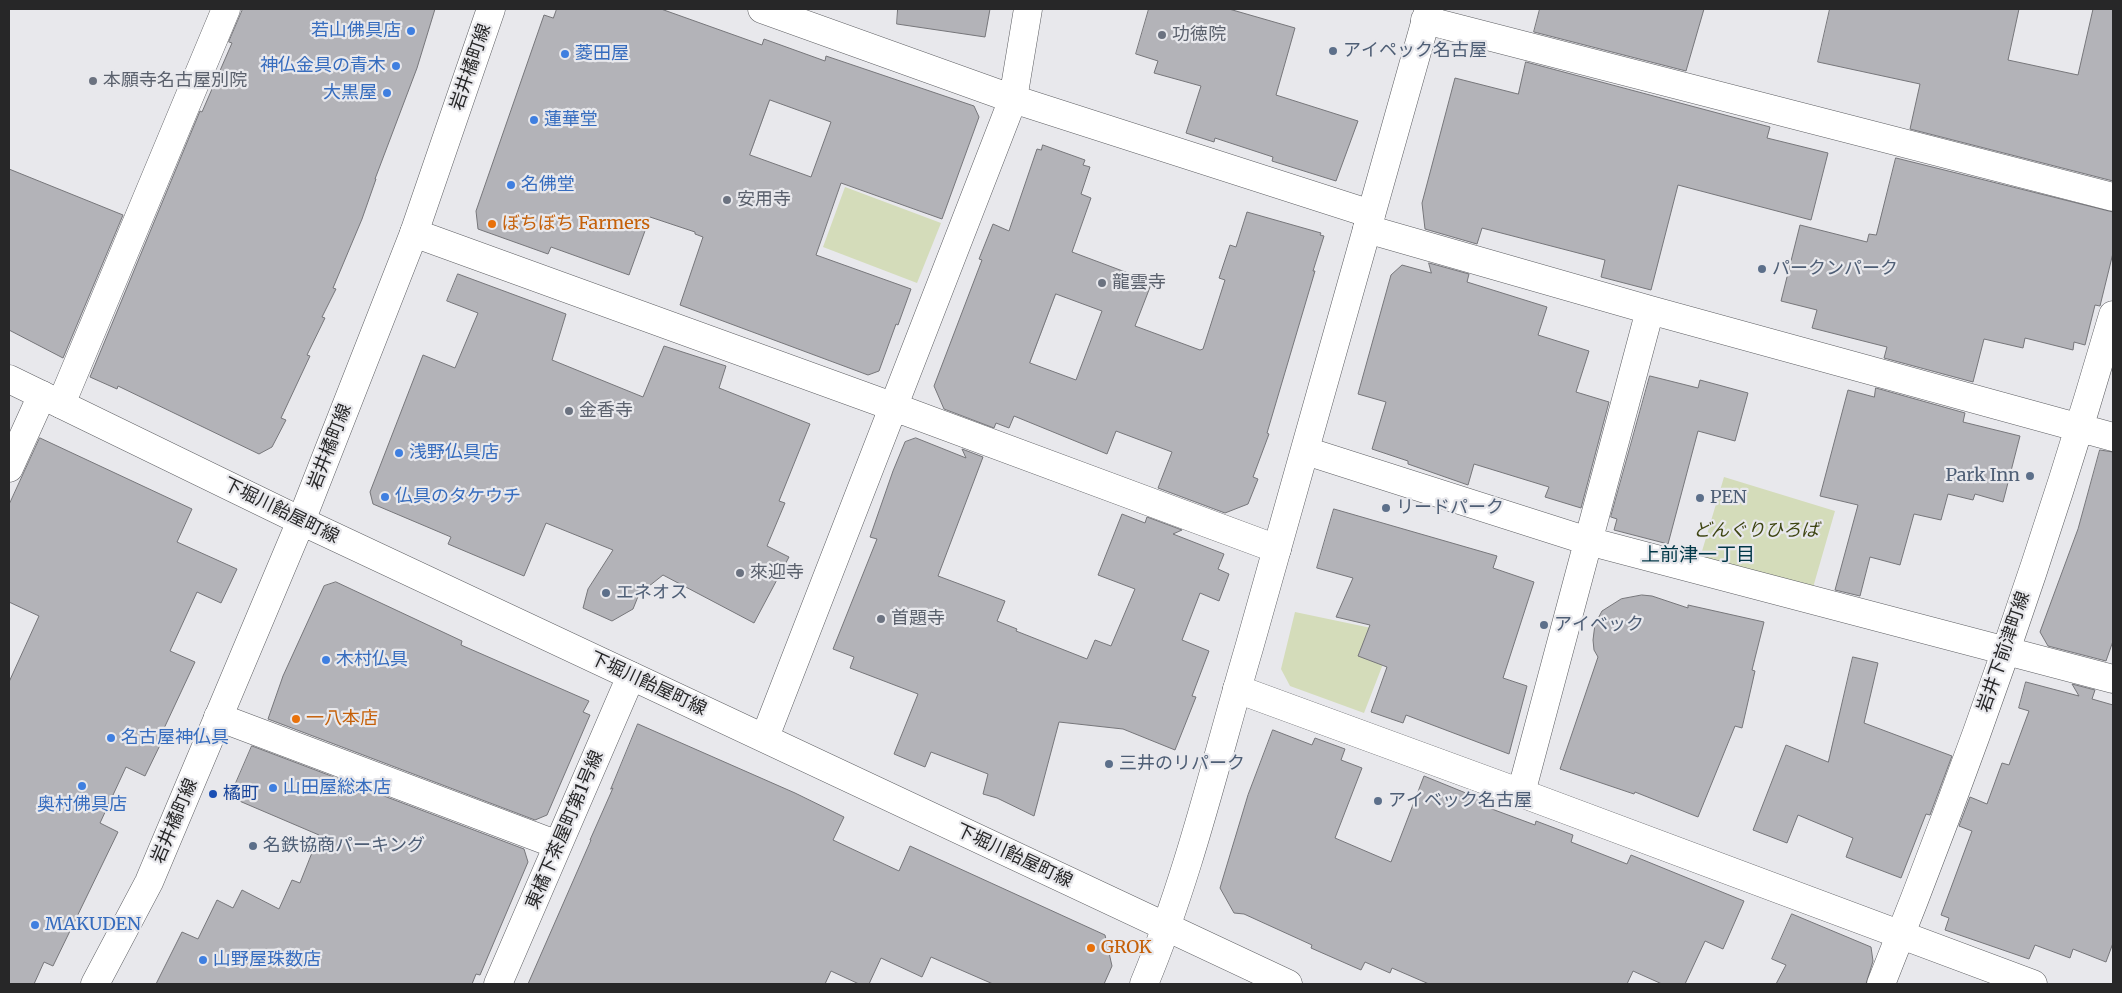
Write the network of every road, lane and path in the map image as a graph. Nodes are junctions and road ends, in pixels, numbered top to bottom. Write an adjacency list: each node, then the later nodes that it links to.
1 (226, 9): 13 (street)
2 (491, 9): 9 (street, 岩井橘町線)
3 (762, 9): 6 (street)
4 (1028, 9): 6 (street)
5 (1427, 15): 7 (street); 8 (street)
6 (1013, 99): 8 (street); 14 (street)
7 (2113, 197)
8 (1369, 221): 10 (street); 17 (street)
9 (414, 233): 14 (street); 19 (street, 岩井橘町線)
10 (1650, 310): 15 (street); 20 (street)
11 (2113, 315): 15 (street, 岩井下前津町線)
12 (9, 379): 13 (street, 下堀川飴屋町線)
13 (52, 400): 18 (street); 19 (street, 下堀川飴屋町線)
14 (894, 406): 21 (street); 27 (street)
15 (2081, 428): 16 (street); 22 (street, 岩井下前津町線)
16 (2113, 438)
17 (1306, 451): 20 (street); 21 (street)
18 (9, 468)
19 (301, 521): 23 (street, 下堀川飴屋町線); 26 (street, 岩井橘町線)
20 (1588, 541): 22 (street); 28 (street)
21 (1277, 549): 25 (street)
22 (2006, 652): 24 (street); 31 (street, 岩井下前津町線)
23 (631, 676): 27 (street, 下堀川飴屋町線); 29 (street, 東橘下茶屋町第1号線)
24 (2113, 679)
25 (1237, 689): 28 (street); 30 (street)
26 (218, 717): 29 (street); 32 (street, 岩井橘町線)
27 (765, 737): 30 (street, 下堀川飴屋町線)
28 (1521, 793): 31 (street)
29 (558, 845): 33 (street, 東橘下茶屋町第1号線)
30 (1167, 928): 34 (street); 35 (street, 下堀川飴屋町線)
31 (1901, 935): 36 (street, 岩井下前津町線); 37 (street)
32 (95, 984)
33 (498, 984)
34 (1144, 984)
35 (1288, 984)
36 (1881, 984)
37 (2033, 984)

